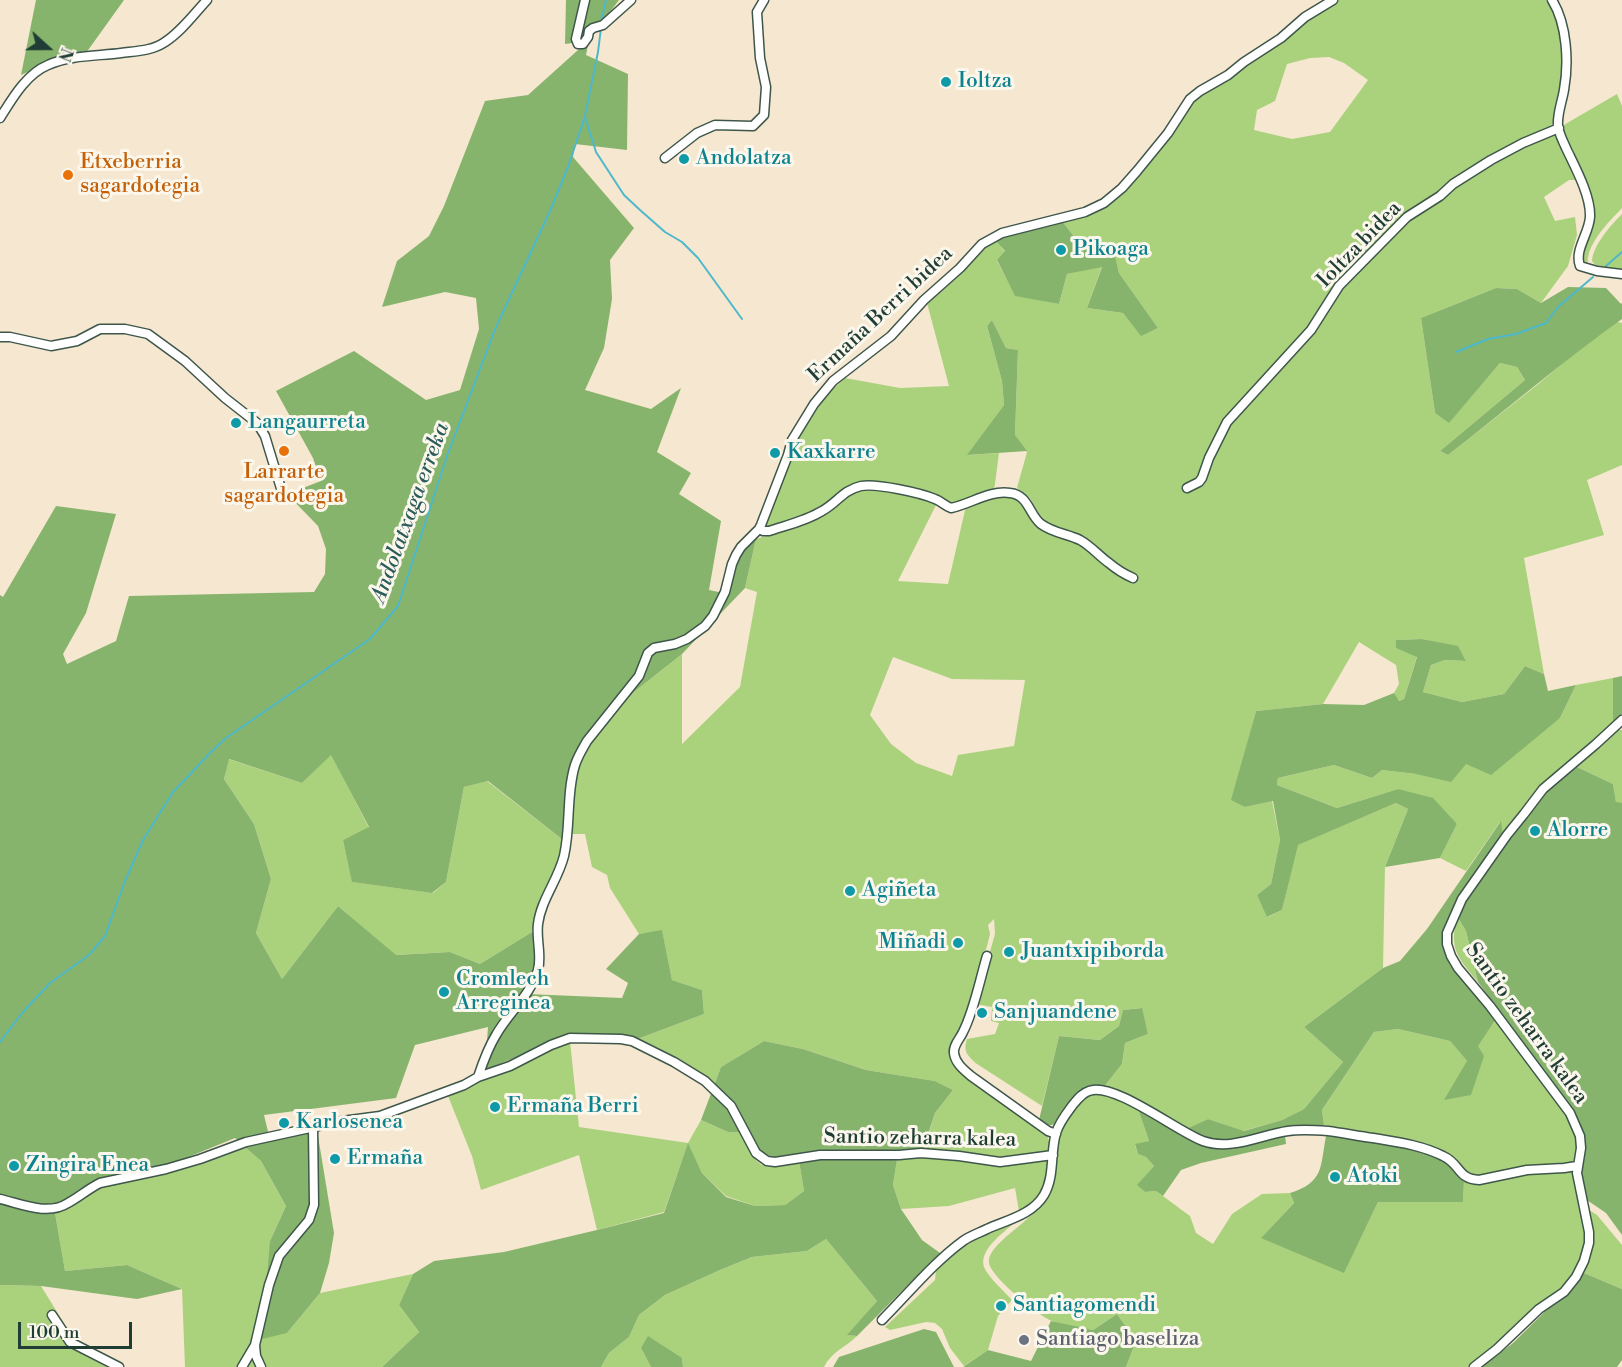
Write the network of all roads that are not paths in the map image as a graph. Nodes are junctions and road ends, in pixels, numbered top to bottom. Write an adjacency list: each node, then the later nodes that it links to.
1 (207, 0): 7 (street)
2 (585, 0): 3 (street)
3 (631, 0)
4 (764, 0): 9 (street)
5 (1333, 0): 14 (street, Ermaña Berri bidea)
6 (1552, 0): 8 (street)
7 (0, 118)
8 (1559, 128): 10 (street); 12 (street, Ioltza bidea)
9 (665, 158)
10 (1622, 274)
11 (0, 337): 13 (street)
12 (1187, 488)
13 (283, 495)
14 (759, 529): 15 (street); 18 (street)
15 (1133, 578)
16 (1622, 720): 22 (street, Santio zeharra kalea)
17 (987, 956): 20 (street, Santio zeharra kalea)
18 (482, 1075): 19 (street, Santio zeharra kalea); 21 (street, Santio zeharra kalea)
19 (313, 1128): 23 (street, Santio zeharra kalea); 26 (street)
20 (1056, 1134): 21 (street); 22 (street)
21 (1053, 1155): 25 (street)
22 (1577, 1166): 30 (street, Santio zeharra kalea)
23 (0, 1199)
24 (52, 1315): 27 (street)
25 (882, 1320)
26 (255, 1345): 28 (street); 29 (street)
27 (119, 1367)
28 (242, 1367)
29 (261, 1367)
30 (1474, 1367)

